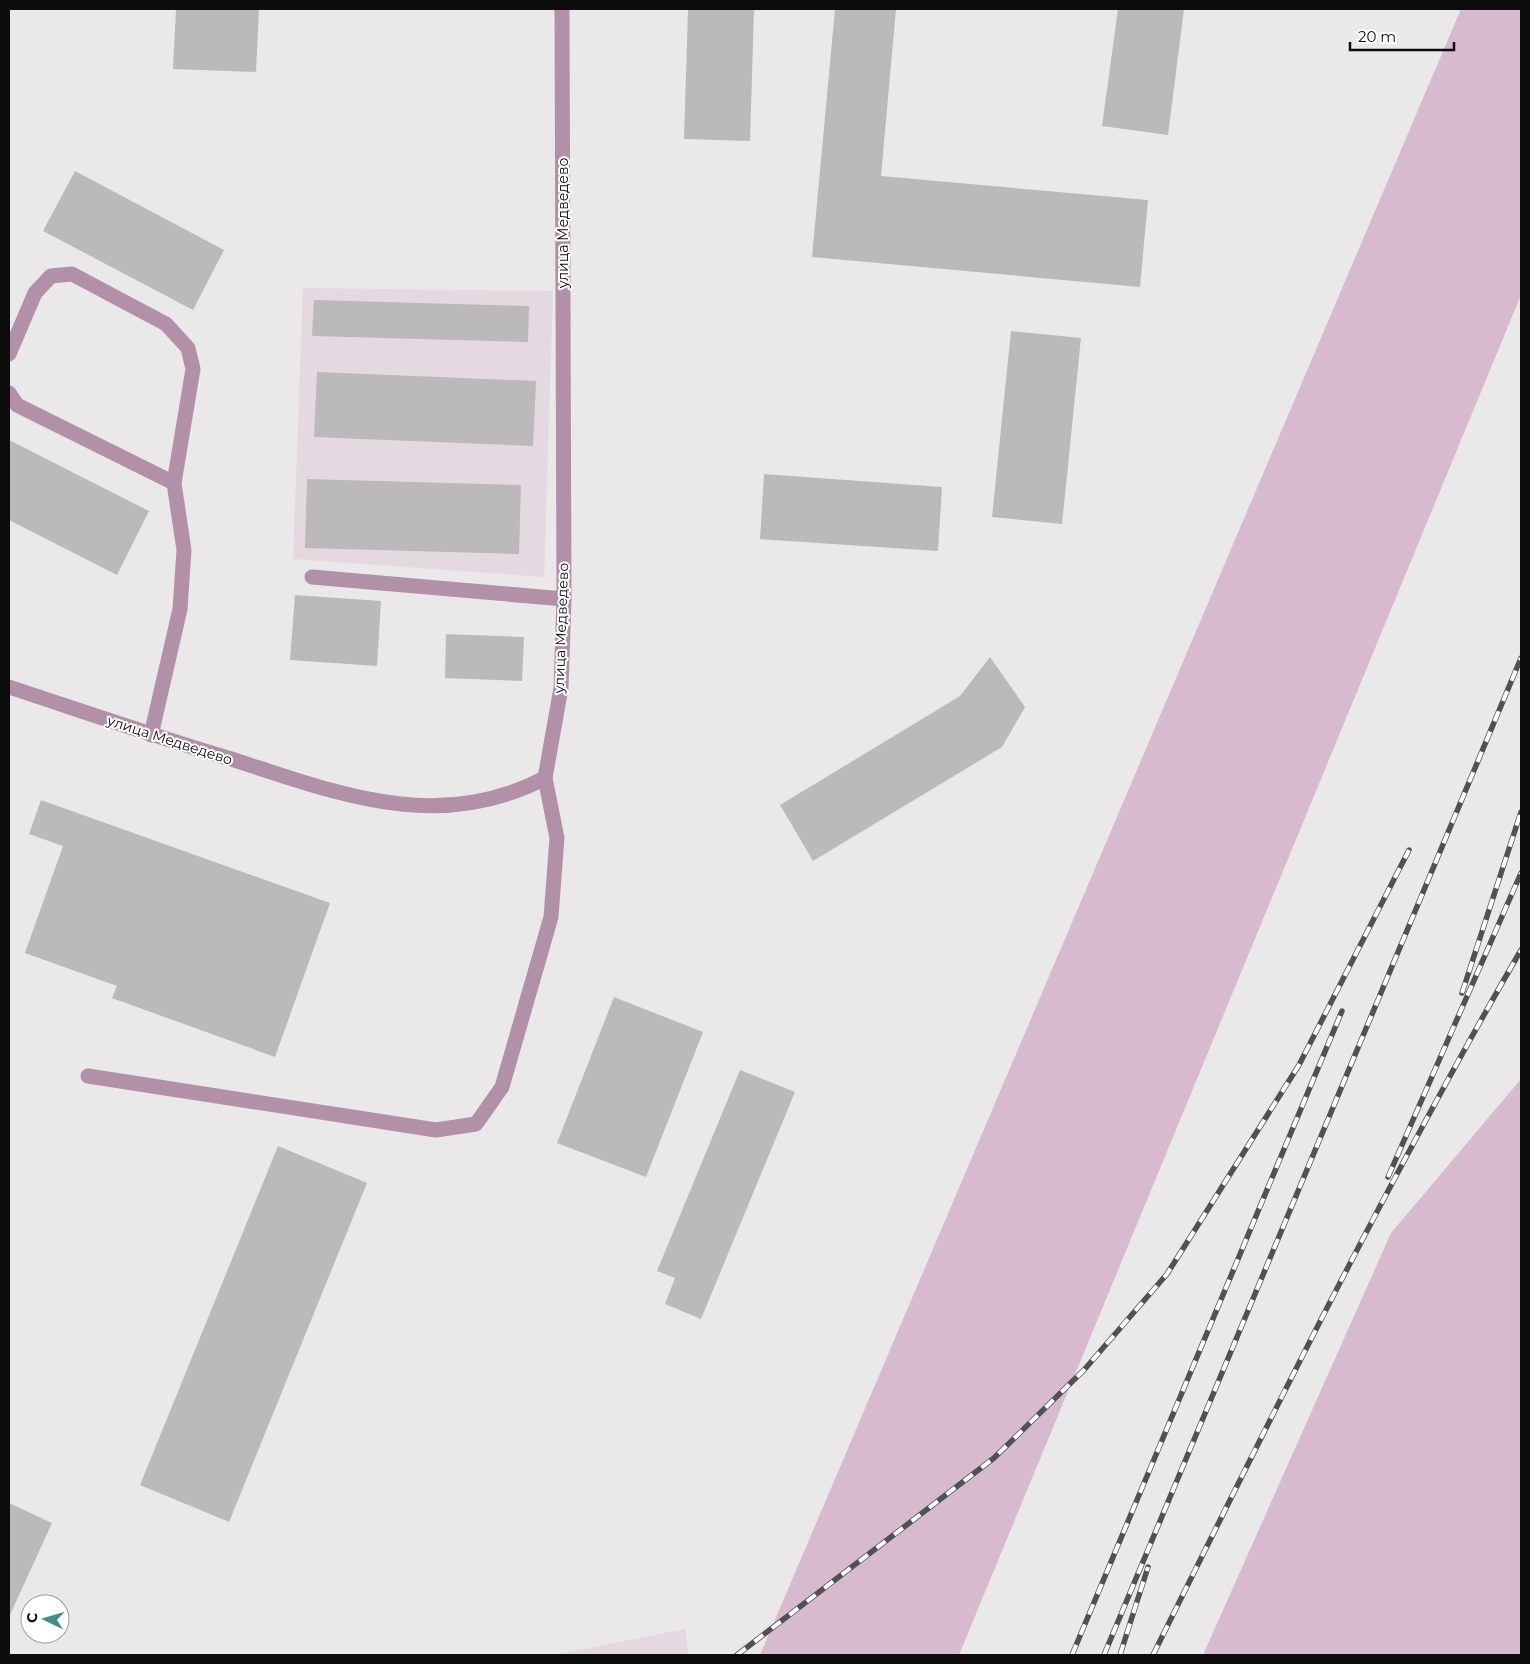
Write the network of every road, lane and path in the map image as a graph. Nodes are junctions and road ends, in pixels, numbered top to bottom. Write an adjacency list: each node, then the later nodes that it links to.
1 (562, 9): 6 (street, улица Медведево)
2 (9, 354): 4 (street)
3 (9, 393): 4 (street)
4 (174, 483): 8 (street)
5 (312, 577): 6 (street)
6 (564, 600): 9 (street, улица Медведево)
7 (9, 687): 8 (street, улица Медведево)
8 (151, 735): 9 (street, улица Медведево)
9 (545, 778): 10 (street)
10 (88, 1076)

